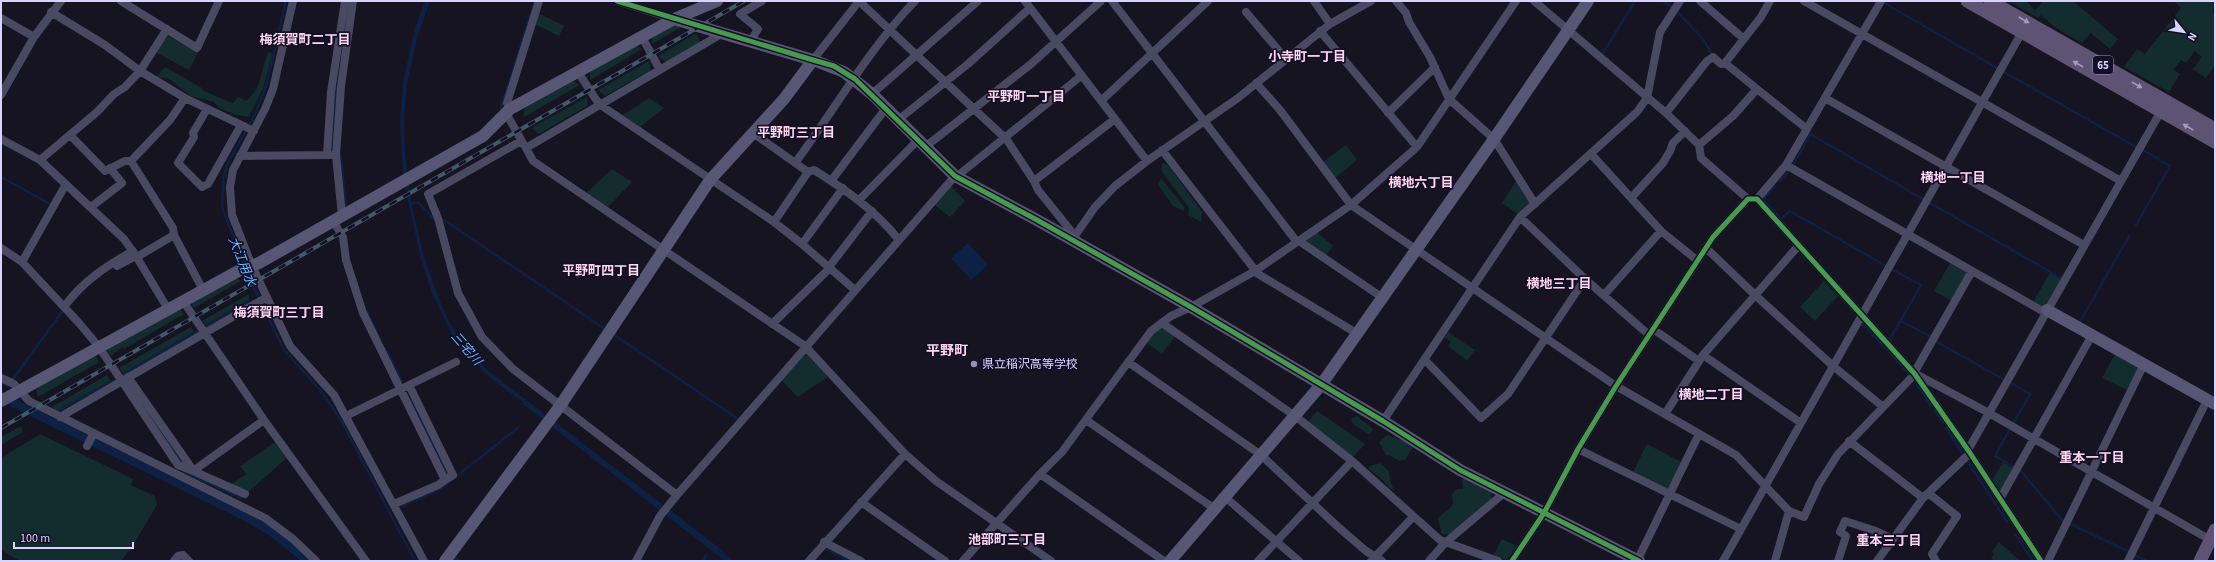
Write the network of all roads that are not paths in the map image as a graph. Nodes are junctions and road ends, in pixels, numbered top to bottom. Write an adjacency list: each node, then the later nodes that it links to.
1 (61, 1): 32 (street)
2 (122, 1): 38 (street)
3 (219, 1): 38 (street)
4 (293, 1): 82 (street)
5 (345, 1): 97 (street)
6 (353, 1): 98 (street)
7 (540, 1): 75 (street)
8 (620, 1): 35 (street)
9 (717, 1): 35 (street)
10 (762, 1): 47 (street)
11 (859, 1): 37 (street); 52 (street)
12 (915, 1): 37 (street)
13 (978, 1): 50 (street)
14 (1025, 1): 31 (street)
15 (1101, 1): 48 (street)
16 (1112, 1): 49 (street)
17 (1208, 1): 49 (street)
18 (1314, 1): 36 (street)
19 (1371, 1): 36 (street)
20 (1396, 1): 54 (street)
21 (1516, 1): 68 (street)
22 (1534, 1): 39 (street)
23 (1588, 1): 39 (street)
24 (1680, 1): 66 (street)
25 (1700, 1): 46 (street)
26 (1770, 1): 46 (street)
27 (1804, 1): 43 (street)
28 (1881, 1): 43 (street)
29 (1967, 1): 41 (main road, 65)
30 (1990, 1): 83 (main road, 65, one-way to 83)
31 (1030, 8): 48 (street); 60 (street)
32 (51, 12): 44 (street); 56 (street)
33 (1246, 12): 51 (street)
34 (1, 18): 44 (street)
35 (674, 19): 42 (street); 45 (street)
36 (1330, 24): 40 (street)
37 (888, 28): 50 (street); 59 (street)
38 (167, 29): 56 (street)
39 (1568, 30): 66 (street); 90 (street)
40 (1320, 31): 51 (street); 77 (street)
41 (2022, 32): 70 (street); 76 (main road, 65, one-way to 41)
42 (723, 33): 47 (street); 55 (street)
43 (1862, 34): 67 (street); 70 (street)
44 (34, 37): 64 (street)
45 (642, 37): 55 (street); 57 (street)
46 (1744, 39): 53 (street)
47 (750, 42): 52 (street)
48 (1055, 42): 58 (street); 74 (street)
49 (1153, 54): 69 (street); 81 (street)
50 (917, 55): 60 (street); 63 (street)
51 (1285, 58): 61 (street)
52 (813, 60): 59 (street); 86 (street)
53 (1724, 62): 62 (street); 78 (street)
54 (1435, 67): 68 (street); 77 (street)
55 (660, 70): 71 (street)
56 (140, 71): 65 (street); 87 (street)
57 (578, 72): 71 (street); 75 (street)
58 (1081, 76): 69 (street); 88 (street)
59 (855, 79): 63 (street); 104 (street)
60 (946, 82): 74 (street); 80 (street)
61 (1256, 83): 81 (street); 121 (street)
62 (1757, 90): 84 (street); 94 (street)
63 (872, 94): 72 (street)
64 (1, 95)
65 (185, 98): 73 (street); 102 (street)
66 (1647, 98): 78 (street); 99 (street)
67 (1825, 98): 84 (street); 106 (street)
68 (1449, 99): 90 (street); 95 (street)
69 (1101, 101): 79 (street)
70 (1982, 102): 106 (street); 113 (street)
71 (599, 104): 93 (street); 110 (street)
72 (886, 108): 80 (street); 111 (street)
73 (207, 109): 82 (street); 82 (street)
74 (974, 109): 88 (street); 92 (street)
75 (508, 111): 93 (street); 125 (street)
76 (2161, 111): 91 (main road, 65, one-way to 76); 113 (street)
77 (1388, 113): 95 (street)
78 (1666, 113): 85 (street)
79 (1115, 119): 103 (street); 112 (street)
80 (898, 120): 92 (street)
81 (1204, 121): 96 (street); 132 (street)
82 (248, 128): 100 (street)
83 (2215, 129)
84 (1807, 130): 105 (street)
85 (1685, 131): 94 (street); 116 (street)
86 (753, 133): 104 (street); 110 (street)
87 (70, 135): 101 (street); 107 (street)
88 (1005, 137): 109 (street); 112 (street)
89 (1, 138): 101 (street)
90 (1494, 139): 120 (street); 138 (street)
91 (2215, 142)
92 (922, 143): 109 (street); 119 (street)
93 (524, 144): 139 (street); 187 (street)
94 (1699, 144): 117 (street)
95 (1417, 147): 121 (street)
96 (1162, 150): 103 (street); 145 (street)
97 (327, 155): 98 (street); 100 (street)
98 (336, 155): 125 (street)
99 (1592, 155): 116 (street); 120 (street)
100 (240, 156): 143 (street)
101 (40, 160): 114 (street)
102 (131, 160): 107 (street); 129 (street)
103 (1148, 160): 130 (street)
104 (795, 163): 108 (street)
105 (1786, 165): 118 (street); 128 (street)
106 (1946, 167): 128 (street); 135 (street)
107 (110, 168): 122 (street)
108 (808, 172): 111 (street); 126 (street)
109 (955, 177): 130 (street); 131 (street)
110 (710, 180): 126 (street); 139 (street)
111 (830, 180): 115 (street)
112 (1034, 181): 130 (street)
113 (2121, 181): 135 (street)
114 (66, 184): 122 (street); 142 (street)
115 (843, 188): 119 (street); 133 (street)
116 (1630, 198): 127 (street)
117 (1748, 199): 118 (street); 137 (street)
118 (1757, 199): 134 (street)
119 (859, 200): 123 (street)
120 (1535, 204): 124 (street)
121 (1351, 205): 132 (street); 138 (street)
122 (91, 207): 140 (street)
123 (872, 211): 131 (street); 144 (street)
124 (1520, 217): 147 (street); 148 (street)
125 (338, 219): 143 (street); 183 (street)
126 (774, 222): 133 (street)
127 (1661, 231): 141 (street); 151 (street)
128 (1908, 234): 146 (street); 160 (street)
129 (174, 235): 140 (street); 149 (street)
130 (1074, 238): 156 (street)
131 (899, 240): 150 (street)
132 (1298, 242): 145 (street); 153 (street)
133 (802, 244): 144 (street)
134 (1798, 245): 152 (street); 160 (street)
135 (2084, 245): 159 (street)
136 (1, 248): 142 (street)
137 (1706, 248): 141 (street); 152 (street)
138 (1416, 250): 148 (street); 153 (street)
139 (664, 251): 162 (street); 187 (street)
140 (135, 254): 157 (street); 158 (street)
141 (1698, 261): 163 (street)
142 (22, 262): 157 (street)
143 (248, 267): 149 (street); 154 (street)
144 (830, 267): 150 (street); 162 (street)
145 (1255, 271): 156 (street); 165 (street)
146 (1972, 271): 159 (street); 176 (street)
147 (1585, 279): 151 (street); 167 (street)
148 (1473, 288): 167 (street); 171 (street)
149 (203, 290): 155 (street)
150 (855, 290): 168 (street)
151 (1604, 295): 163 (street)
152 (1755, 296): 170 (street); 175 (street)
153 (1383, 298): 165 (street)
154 (263, 300): 164 (street); 190 (street)
155 (183, 301): 158 (street); 164 (street)
156 (1191, 307): 161 (street); 181 (street)
157 (66, 308): 169 (street)
158 (168, 309): 169 (street)
159 (2046, 312): 166 (street); 188 (street)
160 (1862, 315): 175 (street); 176 (street)
161 (1162, 323): 173 (street); 191 (street)
162 (772, 324): 168 (street)
163 (1651, 332): 170 (street); 182 (street)
164 (204, 334): 177 (street); 193 (street)
165 (1358, 334): 181 (street)
166 (2092, 335): 174 (street); 199 (street)
167 (1546, 338): 171 (street); 182 (street)
168 (805, 346): 204 (street); 215 (street)
169 (99, 347): 179 (street); 184 (street)
170 (1701, 358): 189 (street); 196 (street)
171 (1425, 360): 195 (street)
172 (456, 362): 180 (street)
173 (1128, 362): 194 (street); 205 (street)
174 (2144, 364): 185 (street); 208 (street)
175 (1833, 366): 186 (street); 196 (street)
176 (1914, 373): 186 (street); 188 (street); 203 (street)
177 (128, 377): 179 (street); 207 (street)
178 (1, 378): 184 (street)
179 (120, 382): 192 (street); 207 (street)
180 (409, 385): 183 (street); 210 (street)
181 (1321, 385): 191 (street); 195 (street)
182 (1616, 386): 189 (street); 202 (street)
183 (400, 389): 190 (street); 210 (street)
184 (11, 395): 192 (street)
185 (2211, 402): 222 (street)
186 (1882, 406): 200 (street)
187 (557, 409): 215 (street); 234 (street)
188 (1989, 413): 199 (street); 203 (street)
189 (1665, 414): 198 (street)
190 (346, 416): 221 (street)
191 (1296, 416): 205 (street); 206 (street)
192 (60, 417): 197 (street)
193 (264, 420): 207 (street); 239 (street)
194 (1086, 420): 209 (street); 223 (street)
195 (1383, 421): 212 (street)
196 (1801, 423): 211 (street)
197 (93, 434): 201 (street); 238 (street)
198 (1699, 434): 211 (street); 214 (street)
199 (2034, 439): 208 (street); 218 (street)
200 (1849, 441): 216 (street); 224 (street)
201 (87, 446)
202 (1578, 449): 214 (street); 225 (street)
203 (1969, 452): 216 (street); 218 (street)
204 (905, 454): 219 (street); 227 (street)
205 (1261, 455): 217 (street); 220 (street)
206 (1352, 461): 220 (street); 226 (street)
207 (193, 470): 213 (street)
208 (2091, 472): 222 (street); 261 (street)
209 (1040, 474): 227 (street); 247 (street)
210 (445, 480): 221 (street)
211 (1766, 485): 224 (street); 228 (street)
212 (1504, 493): 225 (street); 233 (street)
213 (245, 494)
214 (1670, 494): 228 (street); 254 (street)
215 (678, 495): 241 (street)
216 (1926, 496): 230 (street); 259 (street)
217 (1225, 497): 223 (street); 231 (street)
218 (2000, 499): 260 (street)
219 (861, 502): 232 (street); 244 (street)
220 (1312, 502): 231 (street); 235 (street)
221 (394, 504): 240 (street)
222 (2154, 507): 229 (street); 262 (street)
223 (1215, 509): 248 (street)
224 (1789, 512): 256 (street)
225 (1544, 513): 253 (street); 254 (street)
226 (1414, 517): 233 (street); 235 (street)
227 (997, 522): 245 (street); 246 (street)
228 (1741, 529): 255 (street)
229 (2213, 537): 263 (main road)
230 (1893, 539): 257 (street); 258 (street)
231 (1276, 540): 249 (street); 250 (street)
232 (824, 542): 242 (street); 243 (street)
233 (1445, 543): 251 (street); 252 (street)
234 (449, 560)
235 (1376, 560)
236 (174, 561): 237 (street)
237 (189, 561)
238 (316, 561)
239 (366, 561)
240 (424, 561)
241 (636, 561)
242 (809, 561)
243 (861, 561)
244 (945, 561)
245 (963, 561)
246 (1051, 561)
247 (1164, 561)
248 (1170, 561)
249 (1258, 561)
250 (1299, 561)
251 (1429, 561)
252 (1498, 561)
253 (1512, 561)
254 (1637, 561)
255 (1723, 561)
256 (1775, 561)
257 (1838, 561)
258 (1877, 561)
259 (1936, 561)
260 (2040, 561)
261 (2048, 561)
262 (2128, 561)
263 (2200, 561)

